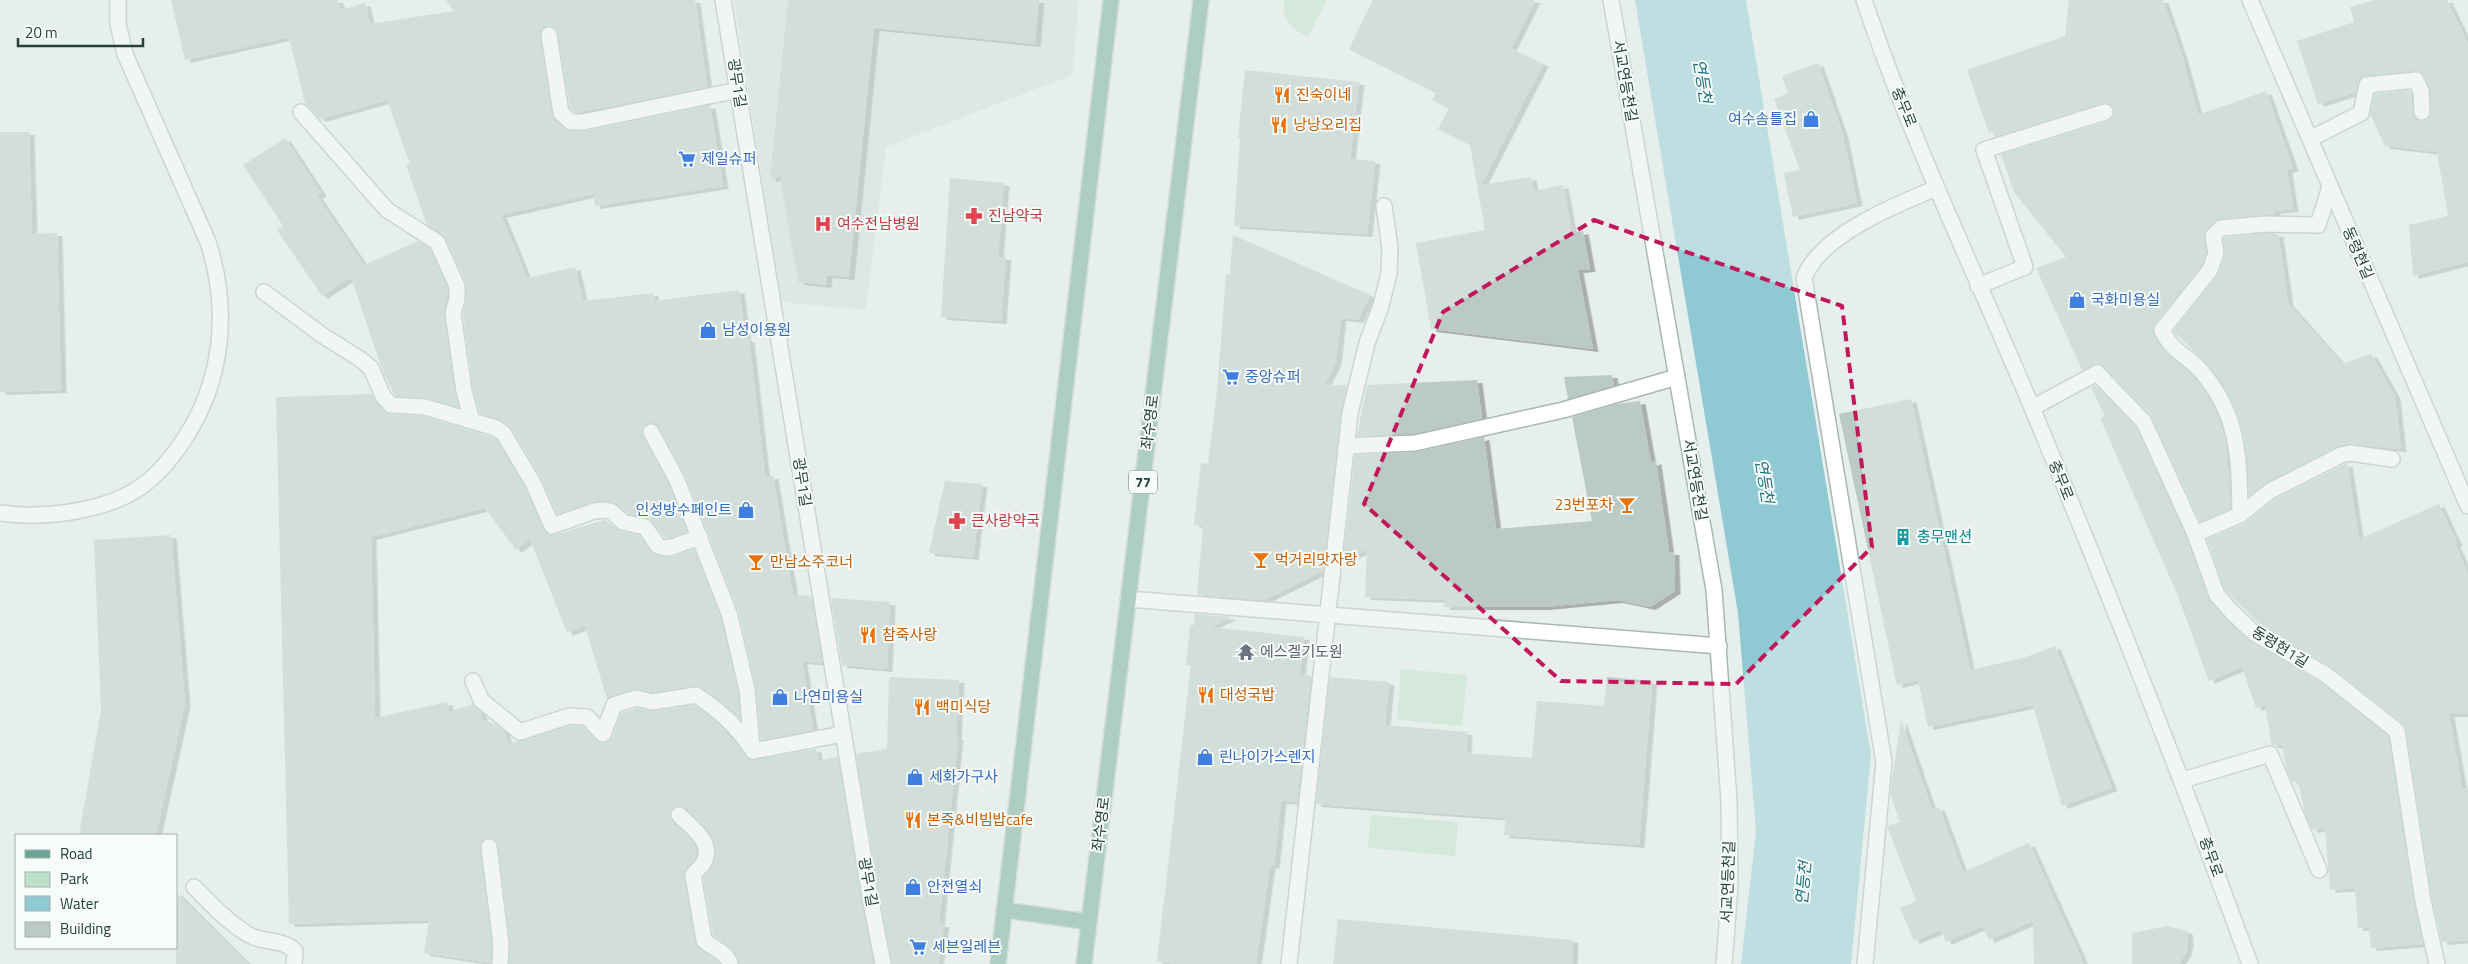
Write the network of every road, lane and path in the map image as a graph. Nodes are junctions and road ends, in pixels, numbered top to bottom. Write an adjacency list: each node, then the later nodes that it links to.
1 (118, 0): 26 (street)
2 (723, 0): 9 (street, 광무1길)
3 (1110, 0): 41 (main road)
4 (1201, 0): 30 (main road, 좌수영로 / 77)
5 (1611, 0): 19 (street, 서교연등천길)
6 (1864, 0): 15 (street, 충무로)
7 (2250, 0): 13 (street, 동령현길)
8 (549, 35): 9 (street)
9 (738, 90): 34 (street, 광무1길)
10 (301, 112): 21 (street)
11 (2105, 112): 17 (street)
12 (2422, 112): 13 (street)
13 (2310, 139): 14 (street, 동령현길)
14 (2330, 187): 25 (street, 동령현길); 27 (street)
15 (1938, 188): 17 (street, 충무로); 51 (street)
16 (1384, 206): 23 (street)
17 (1978, 286): 20 (street, 충무로)
18 (264, 292): 21 (street)
19 (1677, 377): 23 (street); 32 (street, 서교연등천길)
20 (2032, 408): 28 (street, 동령현1길); 36 (street, 충무로)
21 (472, 421): 29 (street)
22 (651, 432): 29 (street)
23 (1346, 446): 31 (street)
24 (2392, 459): 27 (street)
25 (2468, 506)
26 (0, 513)
27 (2240, 515): 28 (street)
28 (2196, 534): 53 (street, 동령현1길)
29 (700, 537): 35 (street)
30 (1128, 599): 31 (street); 42 (main road, 좌수영로 / 77)
31 (1328, 616): 32 (street); 49 (street)
32 (1719, 646): 50 (street, 서교연등천길)
33 (473, 681): 35 (street)
34 (843, 734): 35 (street); 46 (street, 광무1길)
35 (753, 751)
36 (2183, 780): 39 (street); 52 (street, 충무로)
37 (679, 815): 45 (street)
38 (489, 847): 44 (street)
39 (2319, 870)
40 (194, 887): 43 (street)
41 (1004, 910): 42 (main road); 47 (main road)
42 (1089, 922): 48 (main road, 좌수영로 / 77)
43 (294, 964)
44 (500, 964)
45 (730, 964)
46 (883, 964)
47 (998, 964)
48 (1084, 964)
49 (1288, 964)
50 (1724, 964)
51 (1865, 964)
52 (2250, 964)
53 (2437, 964)

